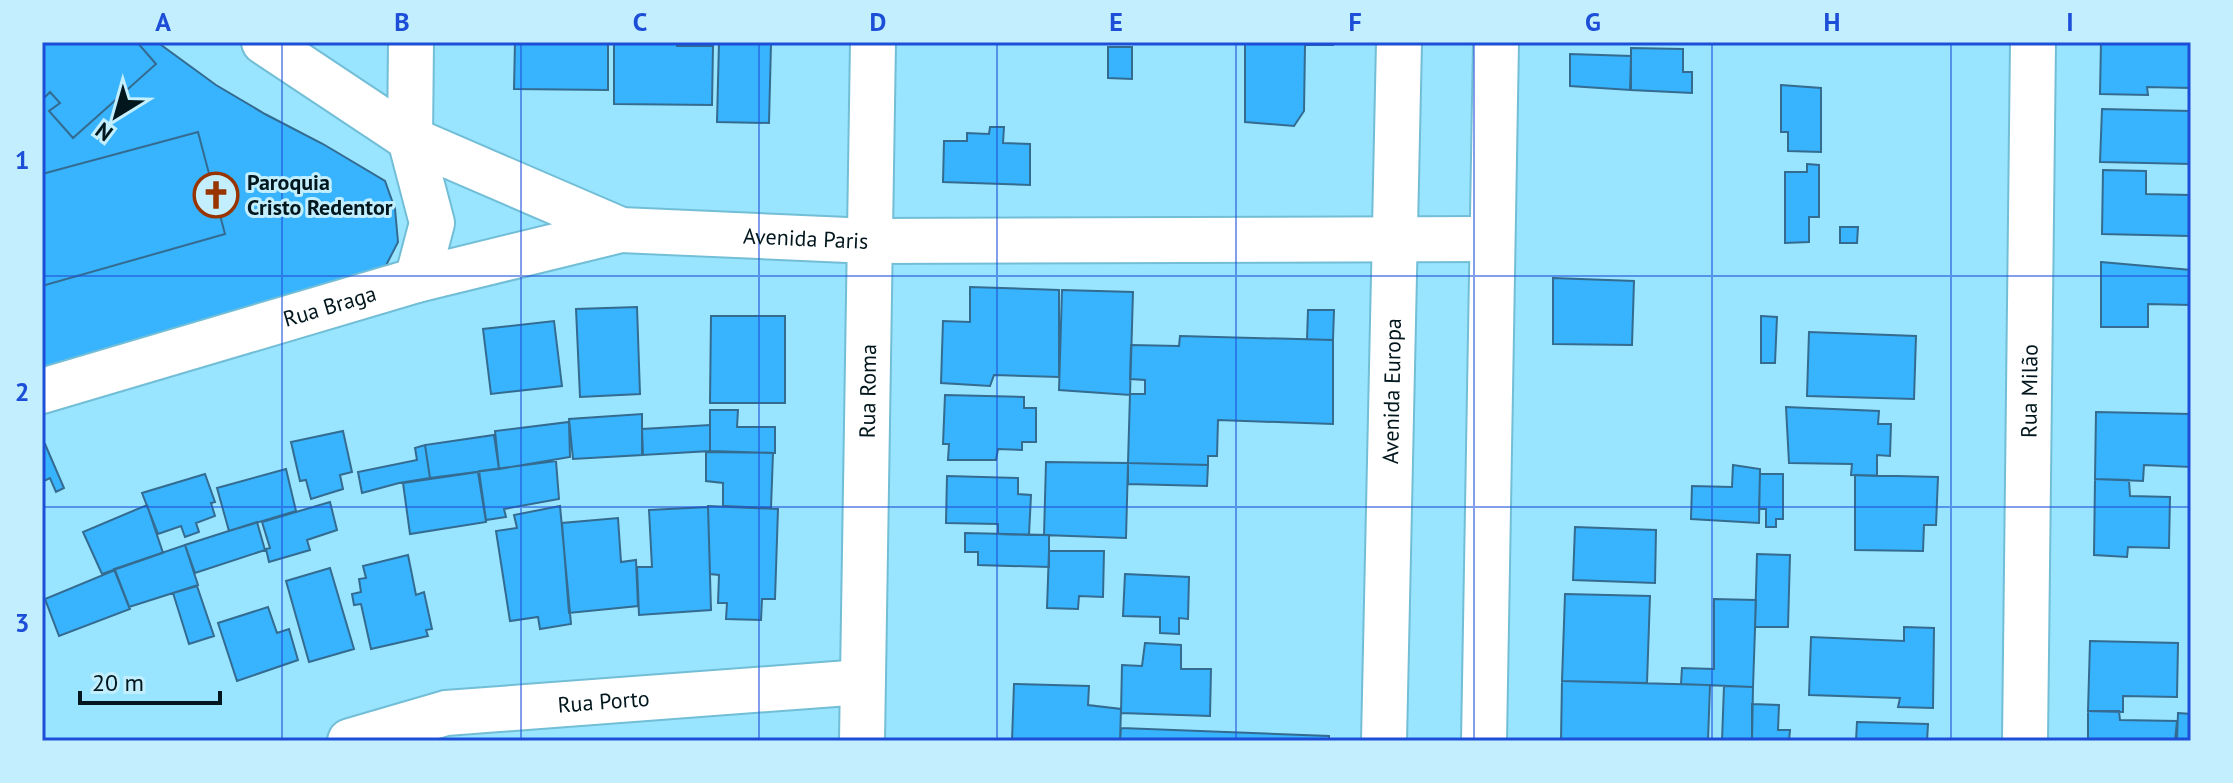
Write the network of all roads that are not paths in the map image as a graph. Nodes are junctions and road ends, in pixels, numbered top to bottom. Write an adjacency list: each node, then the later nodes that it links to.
1 (264, 42): 7 (street, Avenida Paris)
2 (411, 42): 7 (street)
3 (873, 42): 11 (street, Rua Roma)
4 (1399, 42): 9 (street, Avenida Europa)
5 (1496, 42): 10 (street)
6 (2033, 42): 19 (street, Rua Milão)
7 (410, 139): 8 (street, Avenida Paris); 12 (street)
8 (621, 230): 11 (street, Avenida Paris); 12 (street, Rua Braga)
9 (1397, 238): 10 (street, Avenida Paris); 11 (street, Avenida Paris); 17 (street, Avenida Europa)
10 (1492, 239): 18 (street)
11 (870, 241): 14 (street, Rua Roma)
12 (417, 280): 13 (street, Rua Braga)
13 (42, 391)
14 (862, 682): 15 (street, Rua Porto); 16 (street, Rua Roma)
15 (350, 741)
16 (862, 741)
17 (1384, 741)
18 (1484, 741)
19 (2025, 741)

